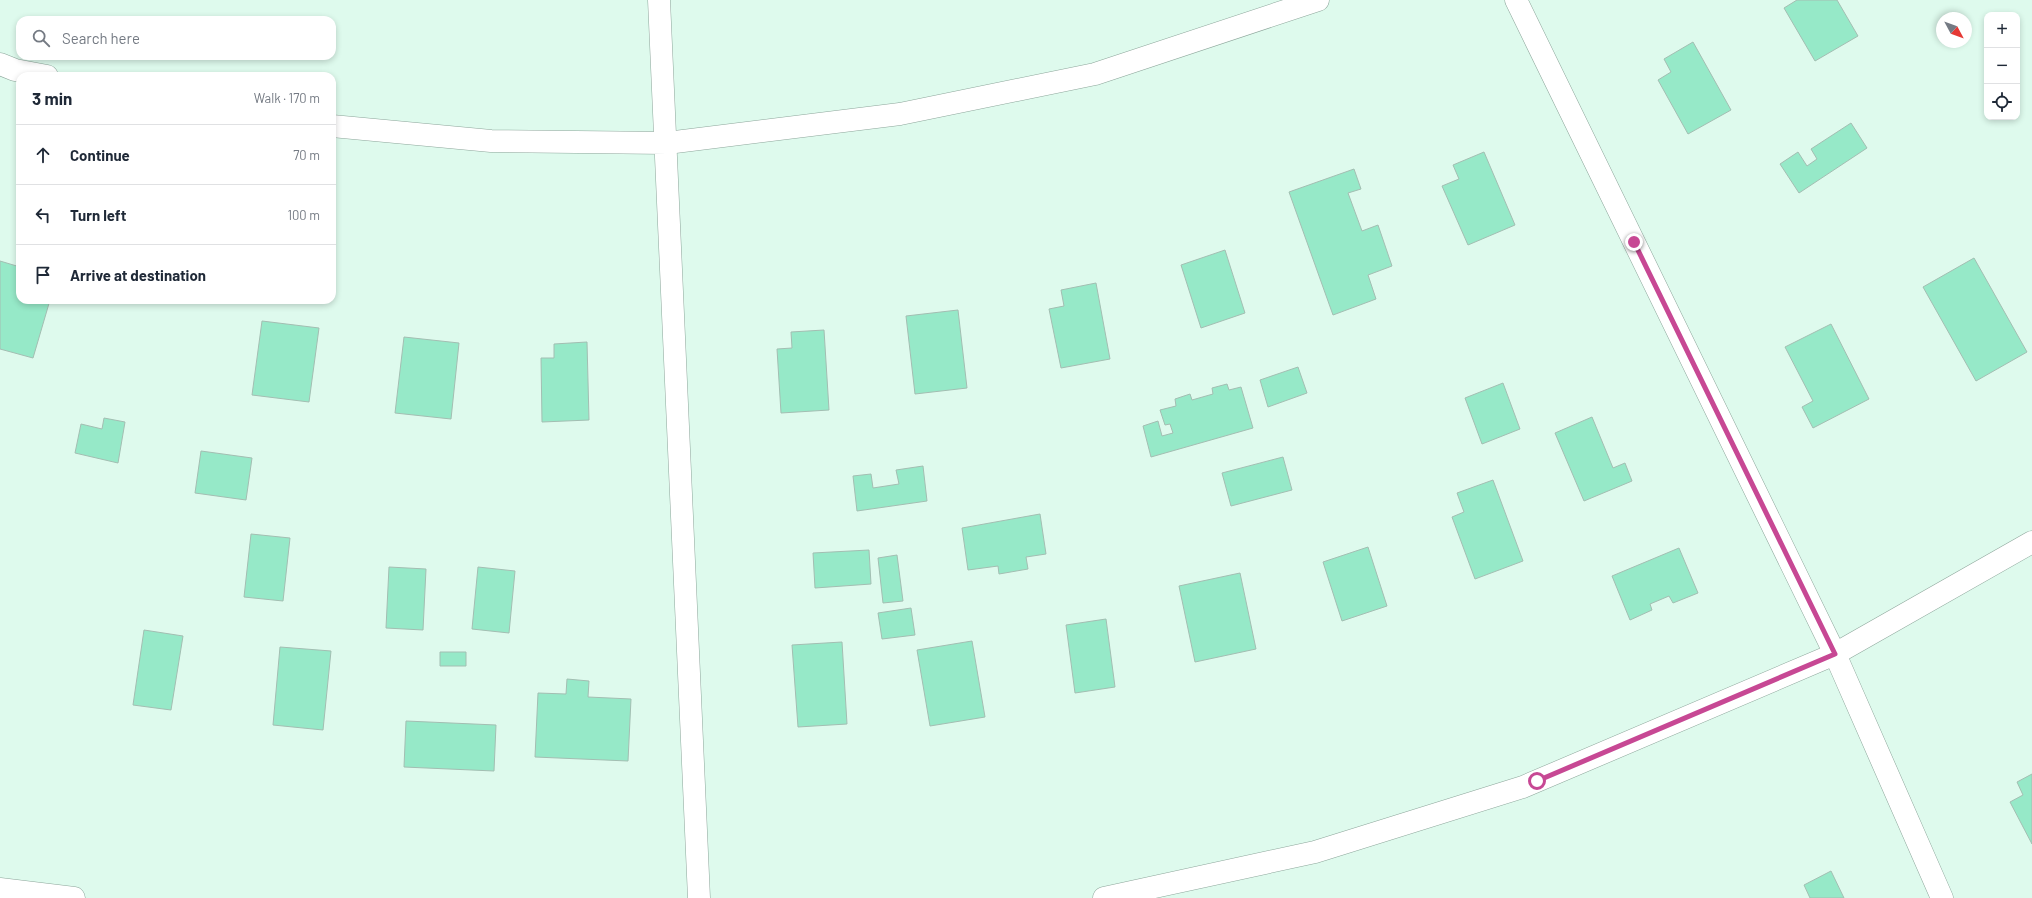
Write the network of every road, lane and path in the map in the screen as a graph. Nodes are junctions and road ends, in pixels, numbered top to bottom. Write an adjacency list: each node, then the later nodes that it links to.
1 (659, 0): 7 (street)
2 (1318, 0): 7 (street)
3 (1516, 0): 9 (street)
4 (0, 64): 5 (street)
5 (26, 72)
6 (336, 126): 7 (street)
7 (667, 143): 12 (street)
8 (2032, 542): 9 (street)
9 (1835, 654): 13 (street); 14 (street)
10 (0, 889): 11 (street)
11 (74, 898)
12 (700, 898)
13 (1104, 898)
14 (1942, 898)

